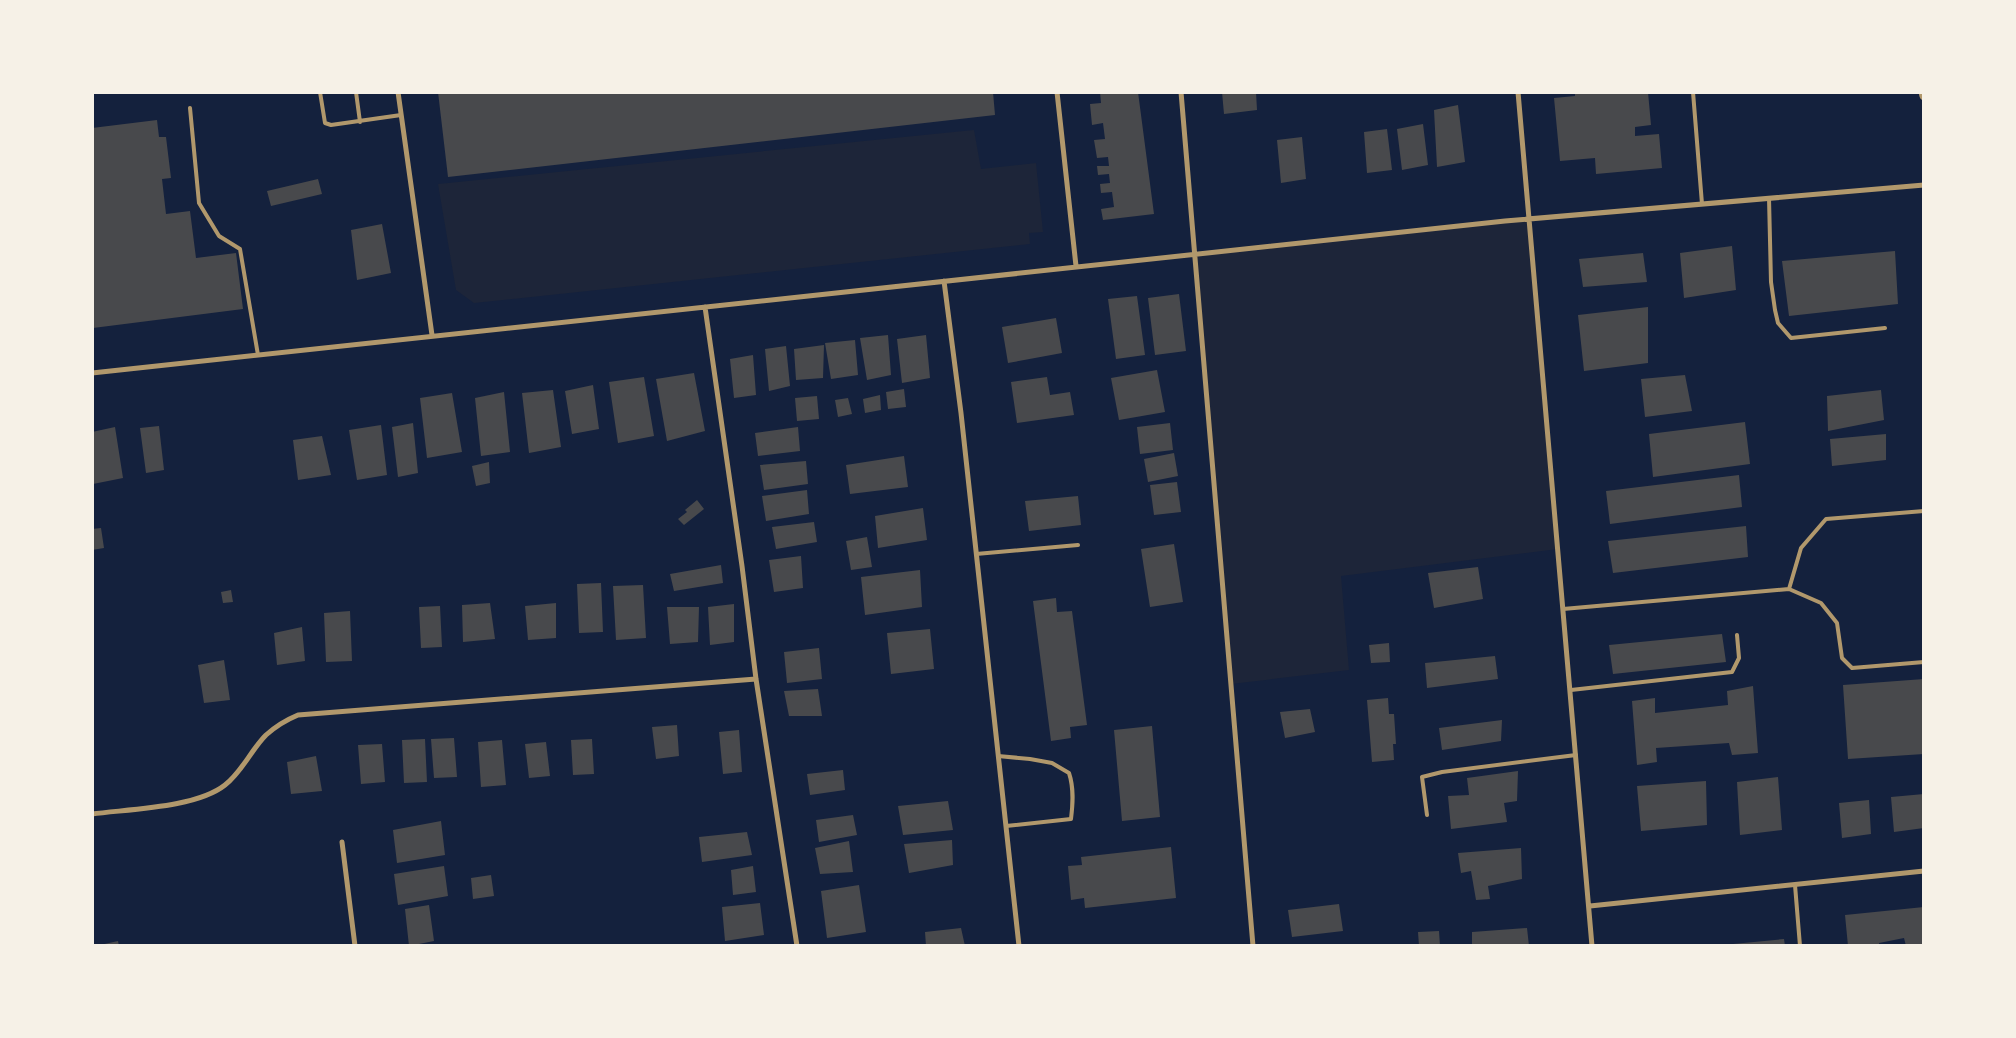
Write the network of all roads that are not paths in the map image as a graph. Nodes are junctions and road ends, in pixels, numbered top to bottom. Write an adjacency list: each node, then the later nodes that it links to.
1 (320, 92): 10 (lane)
2 (356, 92): 10 (lane)
3 (398, 92): 9 (street)
4 (1057, 92): 16 (street)
5 (1182, 92): 15 (street)
6 (1518, 92): 14 (street)
7 (1693, 92): 13 (lane)
8 (190, 108): 21 (lane)
9 (401, 116): 10 (lane); 20 (street)
10 (360, 122)
11 (1924, 185): 12 (street)
12 (1769, 198): 13 (street); 19 (lane)
13 (1702, 204): 14 (street)
14 (1529, 218): 15 (street); 27 (street)
15 (1195, 253): 16 (street); 44 (street)
16 (1076, 266): 17 (street)
17 (944, 282): 18 (street); 25 (street)
18 (706, 307): 20 (street); 30 (street)
19 (1885, 328)
20 (432, 335): 21 (street)
21 (258, 355): 22 (street)
22 (92, 373)
23 (1924, 511): 26 (lane)
24 (1078, 545): 25 (lane)
25 (976, 554): 33 (street)
26 (1789, 589): 27 (lane); 29 (lane)
27 (1563, 609): 31 (street)
28 (1737, 635): 31 (lane)
29 (1924, 662)
30 (756, 680): 34 (street); 42 (street)
31 (1570, 690): 32 (street)
32 (1576, 755): 35 (lane); 40 (street)
33 (998, 756): 36 (street); 36 (lane)
34 (92, 814)
35 (1427, 815)
36 (1006, 826): 43 (street)
37 (342, 842): 41 (street)
38 (1924, 871): 39 (street)
39 (1794, 885): 40 (street); 46 (lane)
40 (1590, 906): 45 (street)
41 (355, 946)
42 (797, 946)
43 (1019, 946)
44 (1254, 946)
45 (1592, 946)
46 (1800, 946)

